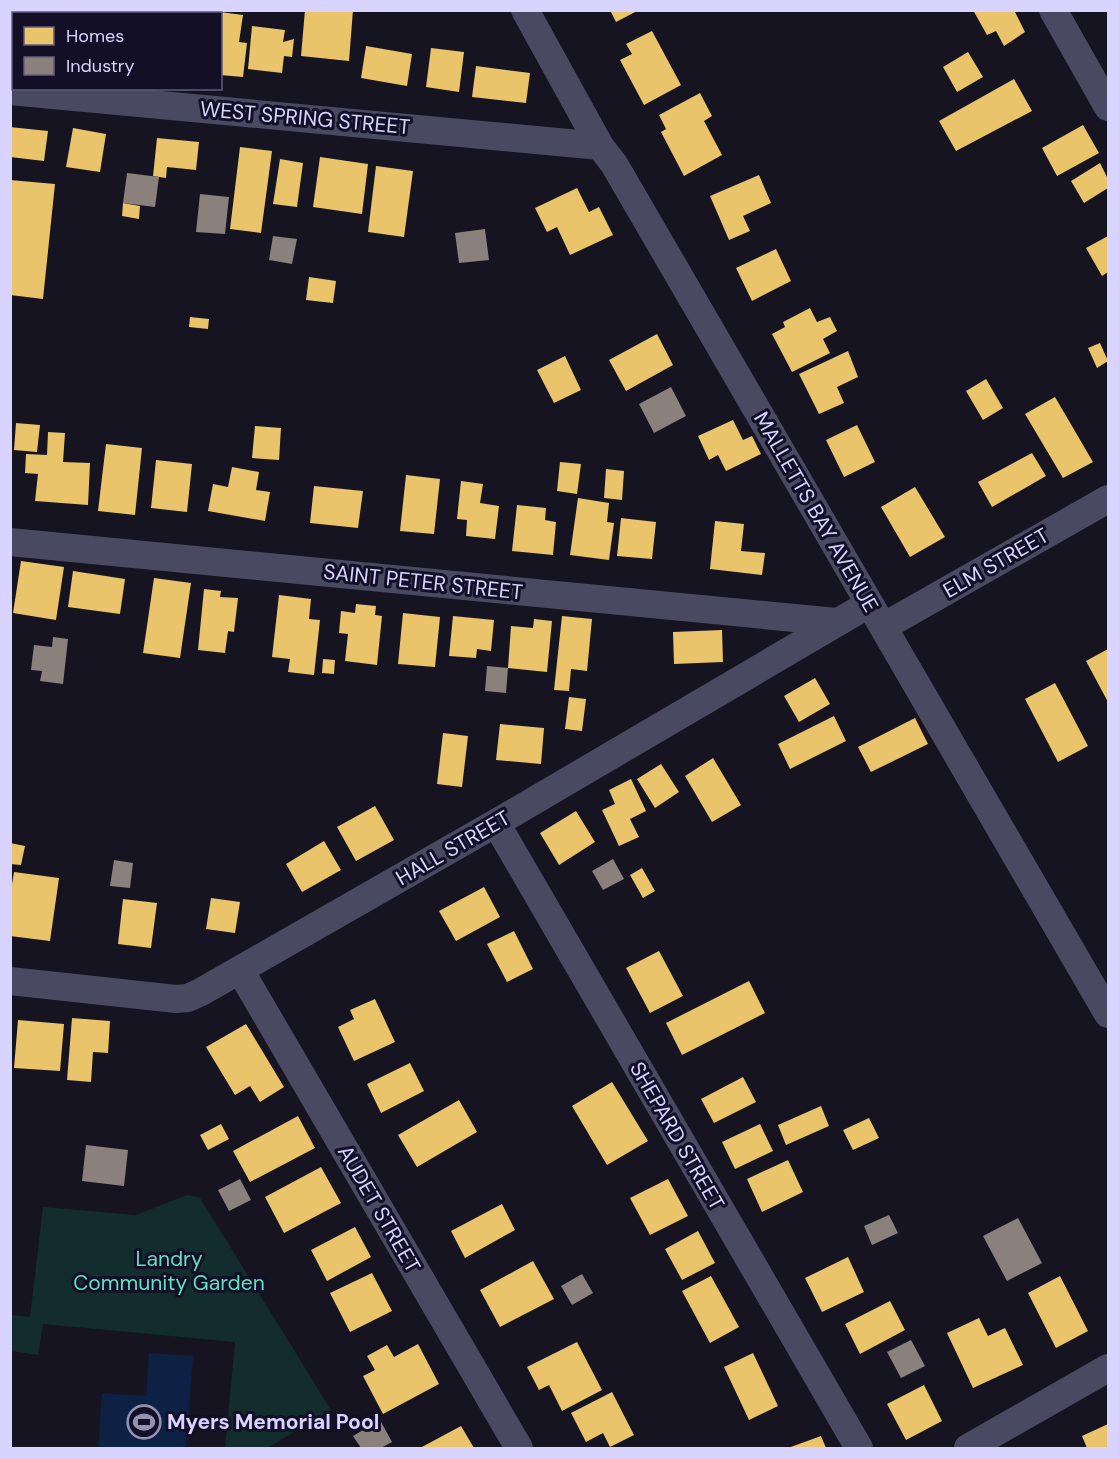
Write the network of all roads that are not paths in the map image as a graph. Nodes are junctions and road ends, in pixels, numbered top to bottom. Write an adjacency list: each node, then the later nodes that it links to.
1 (525, 10): 5 (street, MALLETTS BAY AVENUE)
2 (1053, 10): 4 (street)
3 (10, 91): 5 (street, WEST SPRING STREET)
4 (1108, 107)
5 (600, 146): 8 (street, MALLETTS BAY AVENUE)
6 (1108, 499): 8 (street, ELM STREET)
7 (10, 542): 9 (street, SAINT PETER STREET)
8 (876, 615): 9 (street, HALL STREET); 13 (street, MALLETTS BAY AVENUE)
9 (836, 622): 10 (street, HALL STREET)
10 (496, 823): 11 (street, HALL STREET); 16 (street, SHEPARD STREET)
11 (240, 970): 12 (street, HALL STREET); 15 (street, AUDET STREET)
12 (10, 981)
13 (1108, 1014)
14 (1108, 1368): 17 (street)
15 (519, 1449)
16 (859, 1449)
17 (968, 1449)

